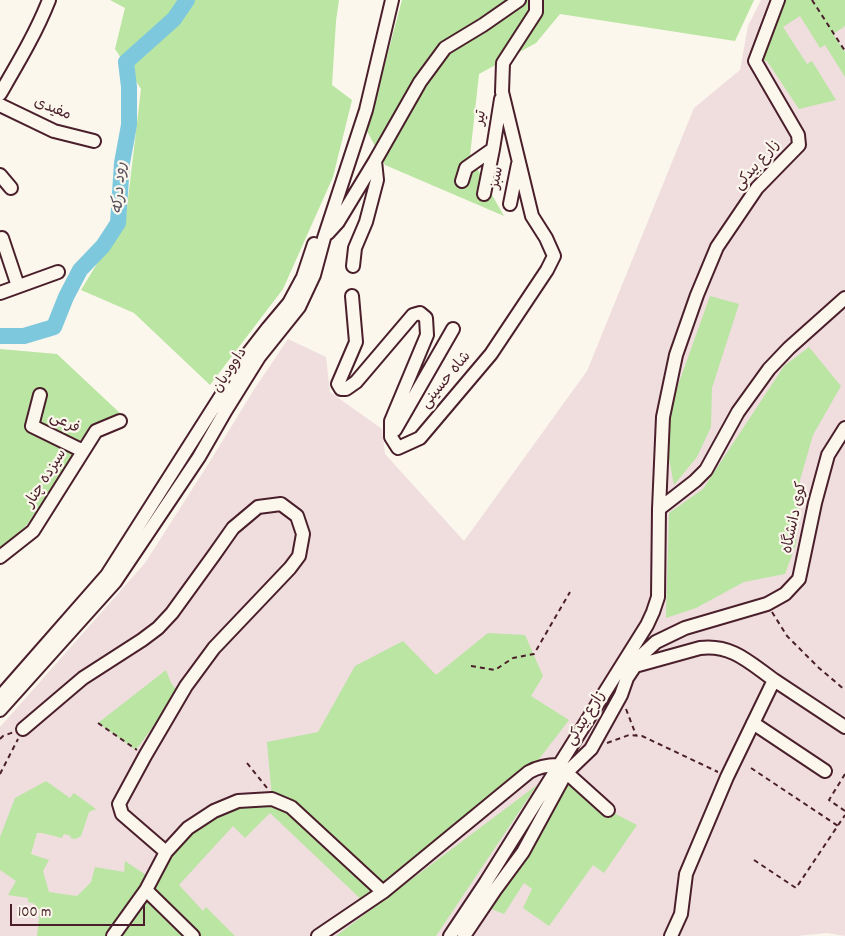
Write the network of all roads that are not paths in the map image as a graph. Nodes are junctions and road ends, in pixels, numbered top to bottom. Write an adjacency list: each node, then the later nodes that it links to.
1 (386, 0): 20 (street, داوودیان)
2 (392, 0): 20 (street, داوودیان)
3 (519, 0): 13 (street)
4 (536, 0): 7 (street, شاه حسینی)
5 (778, 0): 34 (street, زارع بیدکی)
6 (48, 2): 8 (street)
7 (502, 92): 11 (street, تیر); 12 (street, شاه حسینی)
8 (0, 94)
9 (0, 105): 10 (street, مفیدی)
10 (94, 141)
11 (493, 149): 15 (street, تیر); 17 (street, تیر)
12 (519, 159): 18 (street, سبز); 31 (street, شاه حسینی)
13 (375, 162): 20 (street); 21 (street)
14 (0, 176): 16 (street)
15 (462, 181)
16 (11, 188)
17 (484, 194)
18 (510, 204)
19 (2, 238): 23 (street)
20 (320, 238): 33 (street, داوودیان)
21 (353, 266)
22 (58, 272): 23 (street)
23 (18, 286): 24 (street)
24 (0, 293)
25 (352, 296): 31 (street, شاه حسینی)
26 (845, 298): 34 (street)
27 (454, 329): 31 (street)
28 (40, 395): 32 (street, فرعی)
29 (120, 421): 32 (street, سیزده چنار)
30 (845, 428): 36 (street, کوی دانشگاه)
31 (391, 436)
32 (83, 451): 35 (street, سیزده چنار)
33 (168, 492): 39 (street, داوودیان); 40 (street, داوودیان)
34 (659, 509): 44 (street, زارع بیدکی)
35 (0, 557)
36 (767, 604): 37 (street, زارع بیدکی)
37 (635, 666): 38 (street); 44 (street, زارع بیدکی)
38 (774, 680): 41 (street); 42 (street)
39 (0, 697)
40 (0, 710)
41 (753, 723): 45 (street); 55 (street)
42 (845, 727)
43 (23, 729): 47 (street)
44 (562, 769): 46 (street); 49 (street); 53 (street, زارع بیدکی); 54 (street, زارع بیدکی)
45 (825, 771)
46 (608, 810)
47 (166, 852): 48 (street); 49 (street)
48 (146, 890): 50 (street); 51 (street)
49 (383, 892): 52 (street)
50 (113, 936)
51 (194, 936)
52 (318, 936)
53 (450, 936)
54 (464, 936)
55 (671, 936)

